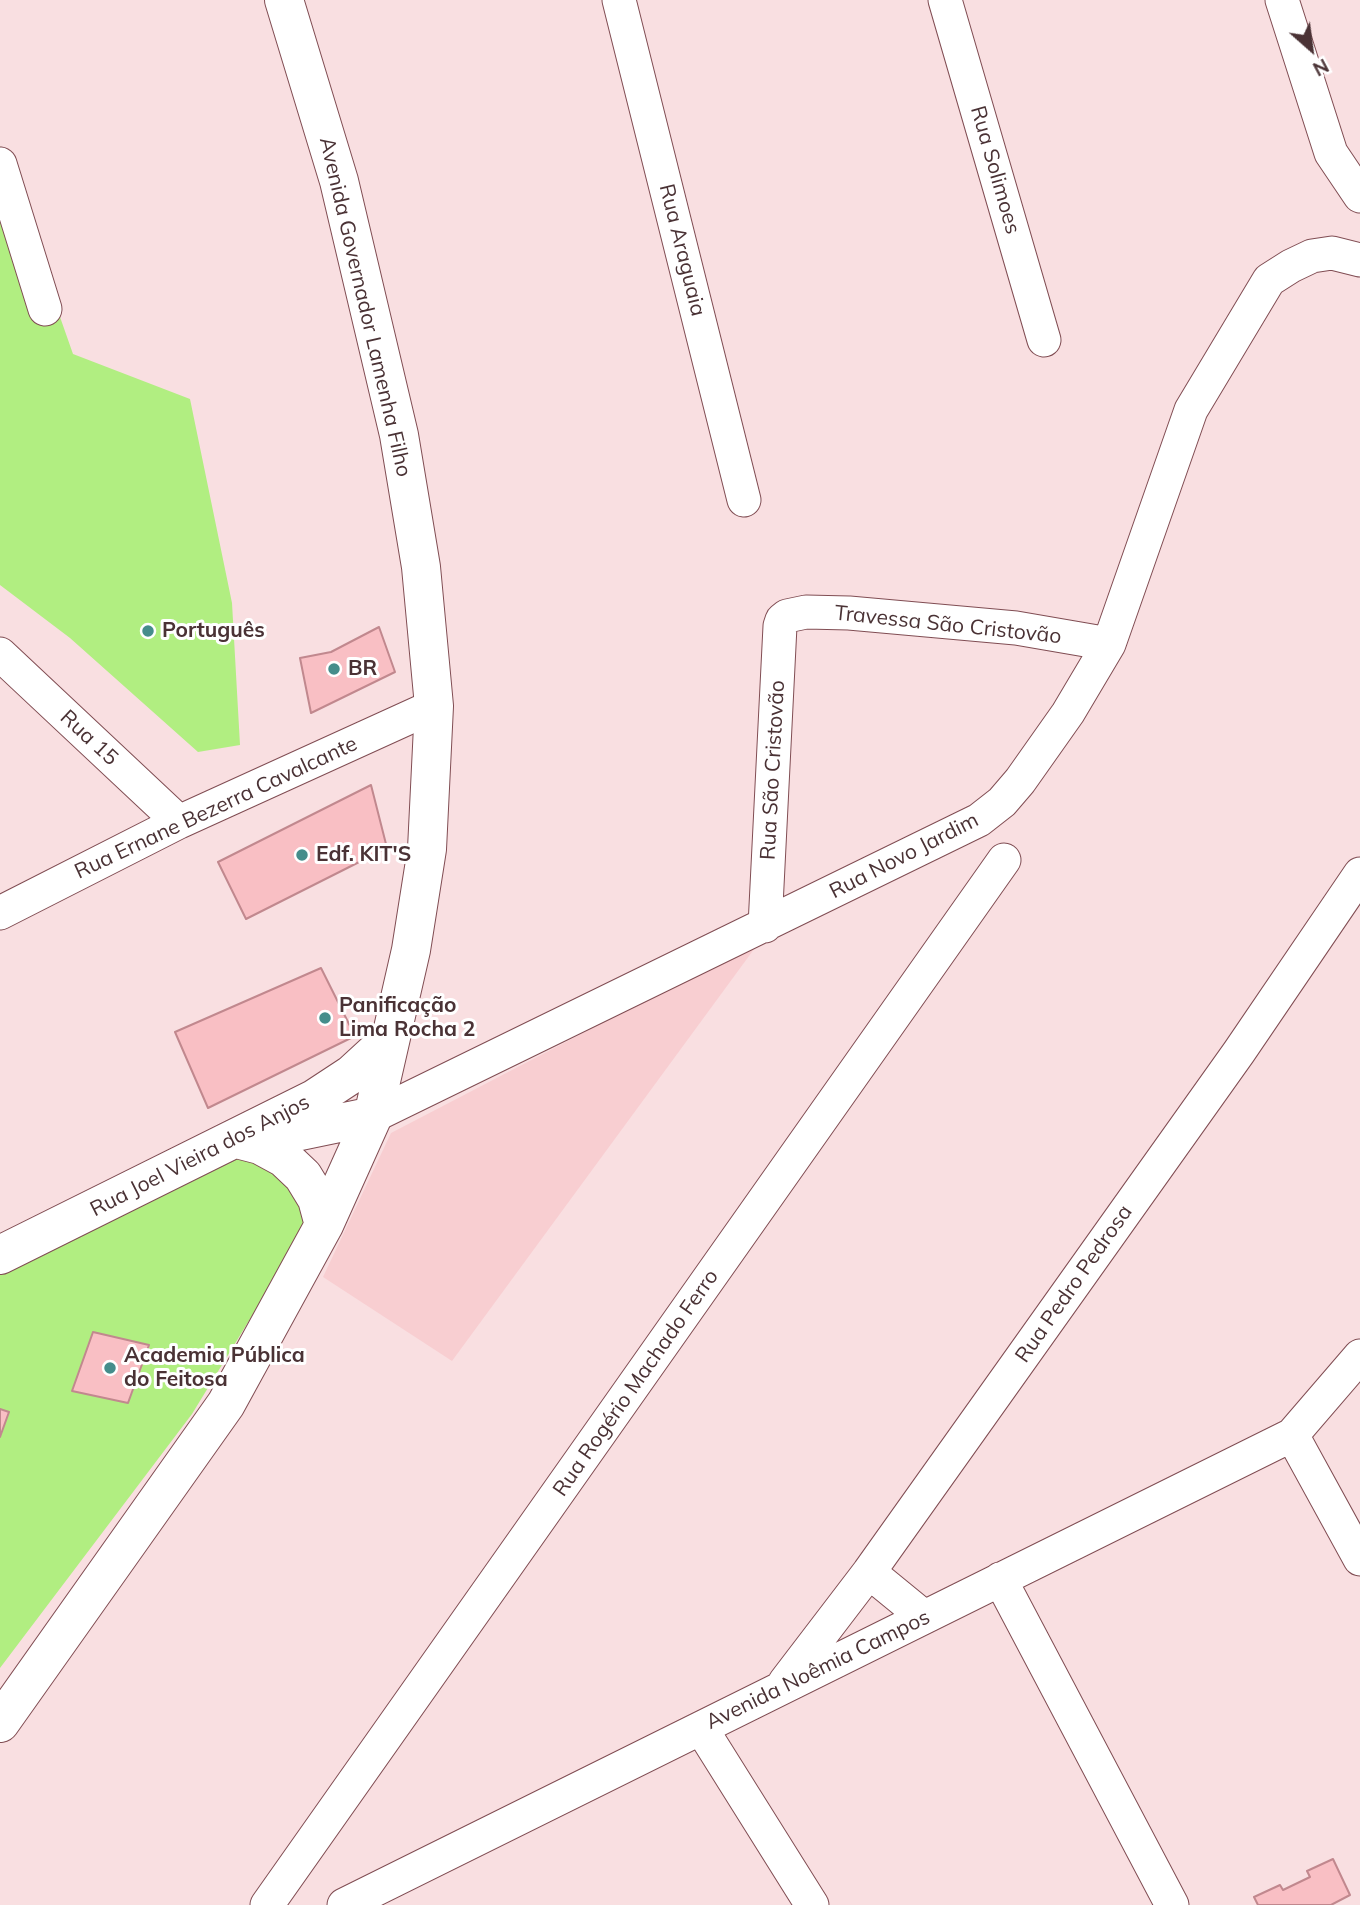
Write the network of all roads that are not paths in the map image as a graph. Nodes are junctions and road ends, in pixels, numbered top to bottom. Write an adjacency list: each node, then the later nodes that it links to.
1 (284, 0): 14 (street, Avenida Governador Lamenha Filho)
2 (619, 0): 10 (street, Rua Araguaia)
3 (946, 0): 9 (street, Rua Solimoes)
4 (1282, 0): 6 (street)
5 (0, 164): 8 (street)
6 (1360, 196)
7 (1360, 260): 12 (street, Rua Novo Jardim)
8 (45, 309)
9 (1044, 340)
10 (744, 500)
11 (787, 616): 12 (street, Travessa São Cristovão); 19 (street, Rua São Cristovão)
12 (1109, 644): 19 (street, Rua Novo Jardim)
13 (0, 654): 15 (street, Rua 15)
14 (434, 706): 15 (street, Rua Ernane Bezerra Cavalcante); 20 (street, Avenida Governador Lamenha Filho)
15 (179, 822): 18 (street, Rua Ernane Bezerra Cavalcante)
16 (1004, 860): 35 (street, Rua Rogério Machado Ferro)
17 (1360, 874): 28 (street, Rua Pedro Pedrosa)
18 (0, 913)
19 (765, 926): 21 (street, Rua Novo Jardim)
20 (389, 1040): 21 (street, Avenida Governador Lamenha Filho); 22 (street, Rua Joel Vieira dos Anjos)
21 (373, 1116): 22 (street); 23 (street, Avenida Governador Lamenha Filho)
22 (235, 1139): 23 (street); 24 (street, Rua Joel Vieira dos Anjos)
23 (324, 1225): 32 (street, Avenida Governador Lamenha Filho)
24 (0, 1255)
25 (1360, 1356): 26 (street)
26 (1292, 1435): 27 (street); 29 (street, Avenida Noêmia Campos)
27 (1360, 1559)
28 (869, 1572): 30 (street); 31 (street, Rua Pedro Pedrosa)
29 (1000, 1579): 30 (street, Avenida Noêmia Campos); 38 (street)
30 (924, 1617): 31 (street, Avenida Noêmia Campos)
31 (779, 1689): 33 (street, Avenida Noêmia Campos)
32 (0, 1724)
33 (701, 1728): 34 (street, Avenida Noêmia Campos); 37 (street)
34 (390, 1895): 36 (street, Avenida Noêmia Campos)
35 (267, 1905)
36 (344, 1905)
37 (812, 1905)
38 (1172, 1905)

